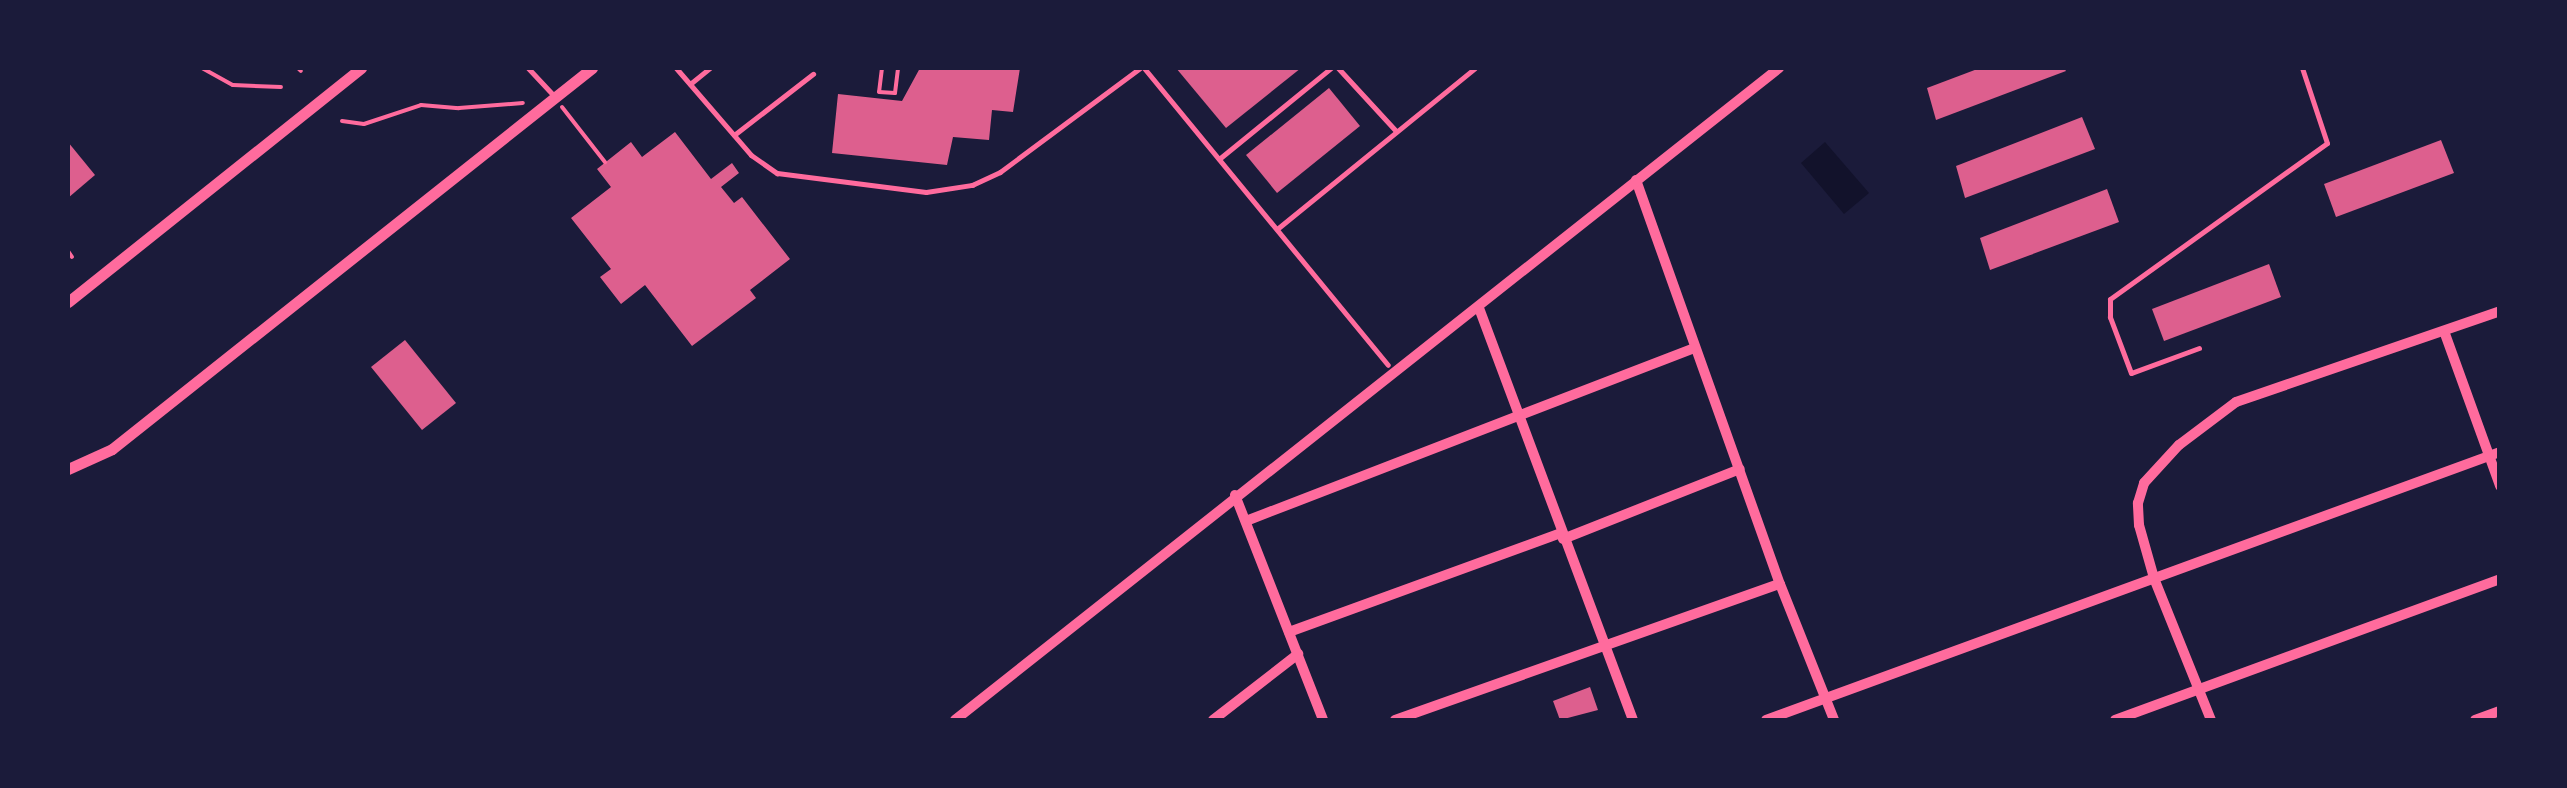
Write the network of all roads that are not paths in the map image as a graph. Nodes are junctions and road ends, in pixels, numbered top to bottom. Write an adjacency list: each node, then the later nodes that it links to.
1 (360, 68): 19 (street)
2 (528, 68): 13 (lane)
3 (592, 68): 13 (street)
4 (676, 68): 12 (lane)
5 (710, 68): 12 (lane)
6 (1142, 68): 15 (lane); 16 (lane)
7 (1335, 68): 14 (lane); 16 (lane)
8 (1475, 68): 14 (lane)
9 (1778, 68): 17 (street)
10 (2302, 68): 24 (lane)
11 (813, 74): 15 (lane)
12 (690, 84): 15 (lane)
13 (558, 101): 28 (street)
14 (1396, 131): 18 (lane)
15 (734, 135)
16 (1219, 159): 18 (lane)
17 (1636, 180): 20 (street); 23 (street)
18 (1276, 229): 25 (lane)
19 (68, 302)
20 (1479, 308): 25 (street); 26 (street)
21 (2500, 311): 22 (street)
22 (2444, 331): 27 (street); 34 (street)
23 (1694, 348): 26 (street); 29 (street)
24 (2200, 348)
25 (1391, 369): 31 (street)
26 (1518, 415): 32 (street); 33 (street)
27 (2494, 454): 30 (street); 34 (street)
28 (68, 469)
29 (1740, 469): 33 (street); 36 (street)
30 (2500, 486)
31 (1235, 495): 32 (street); 43 (street)
32 (1246, 521): 37 (street)
33 (1562, 536): 37 (street); 38 (street)
34 (2154, 578): 40 (street); 41 (street)
35 (2500, 578): 40 (street)
36 (1780, 584): 38 (street); 41 (street)
37 (1289, 632): 39 (street)
38 (1602, 646): 46 (street); 47 (street)
39 (1298, 654): 44 (street); 45 (street)
40 (2200, 688): 50 (street); 51 (street)
41 (1826, 700): 48 (street); 49 (street)
42 (2500, 711): 52 (street)
43 (955, 720)
44 (1214, 720)
45 (1324, 720)
46 (1395, 720)
47 (1633, 720)
48 (1766, 720)
49 (1834, 720)
50 (2116, 720)
51 (2211, 720)
52 (2475, 720)

